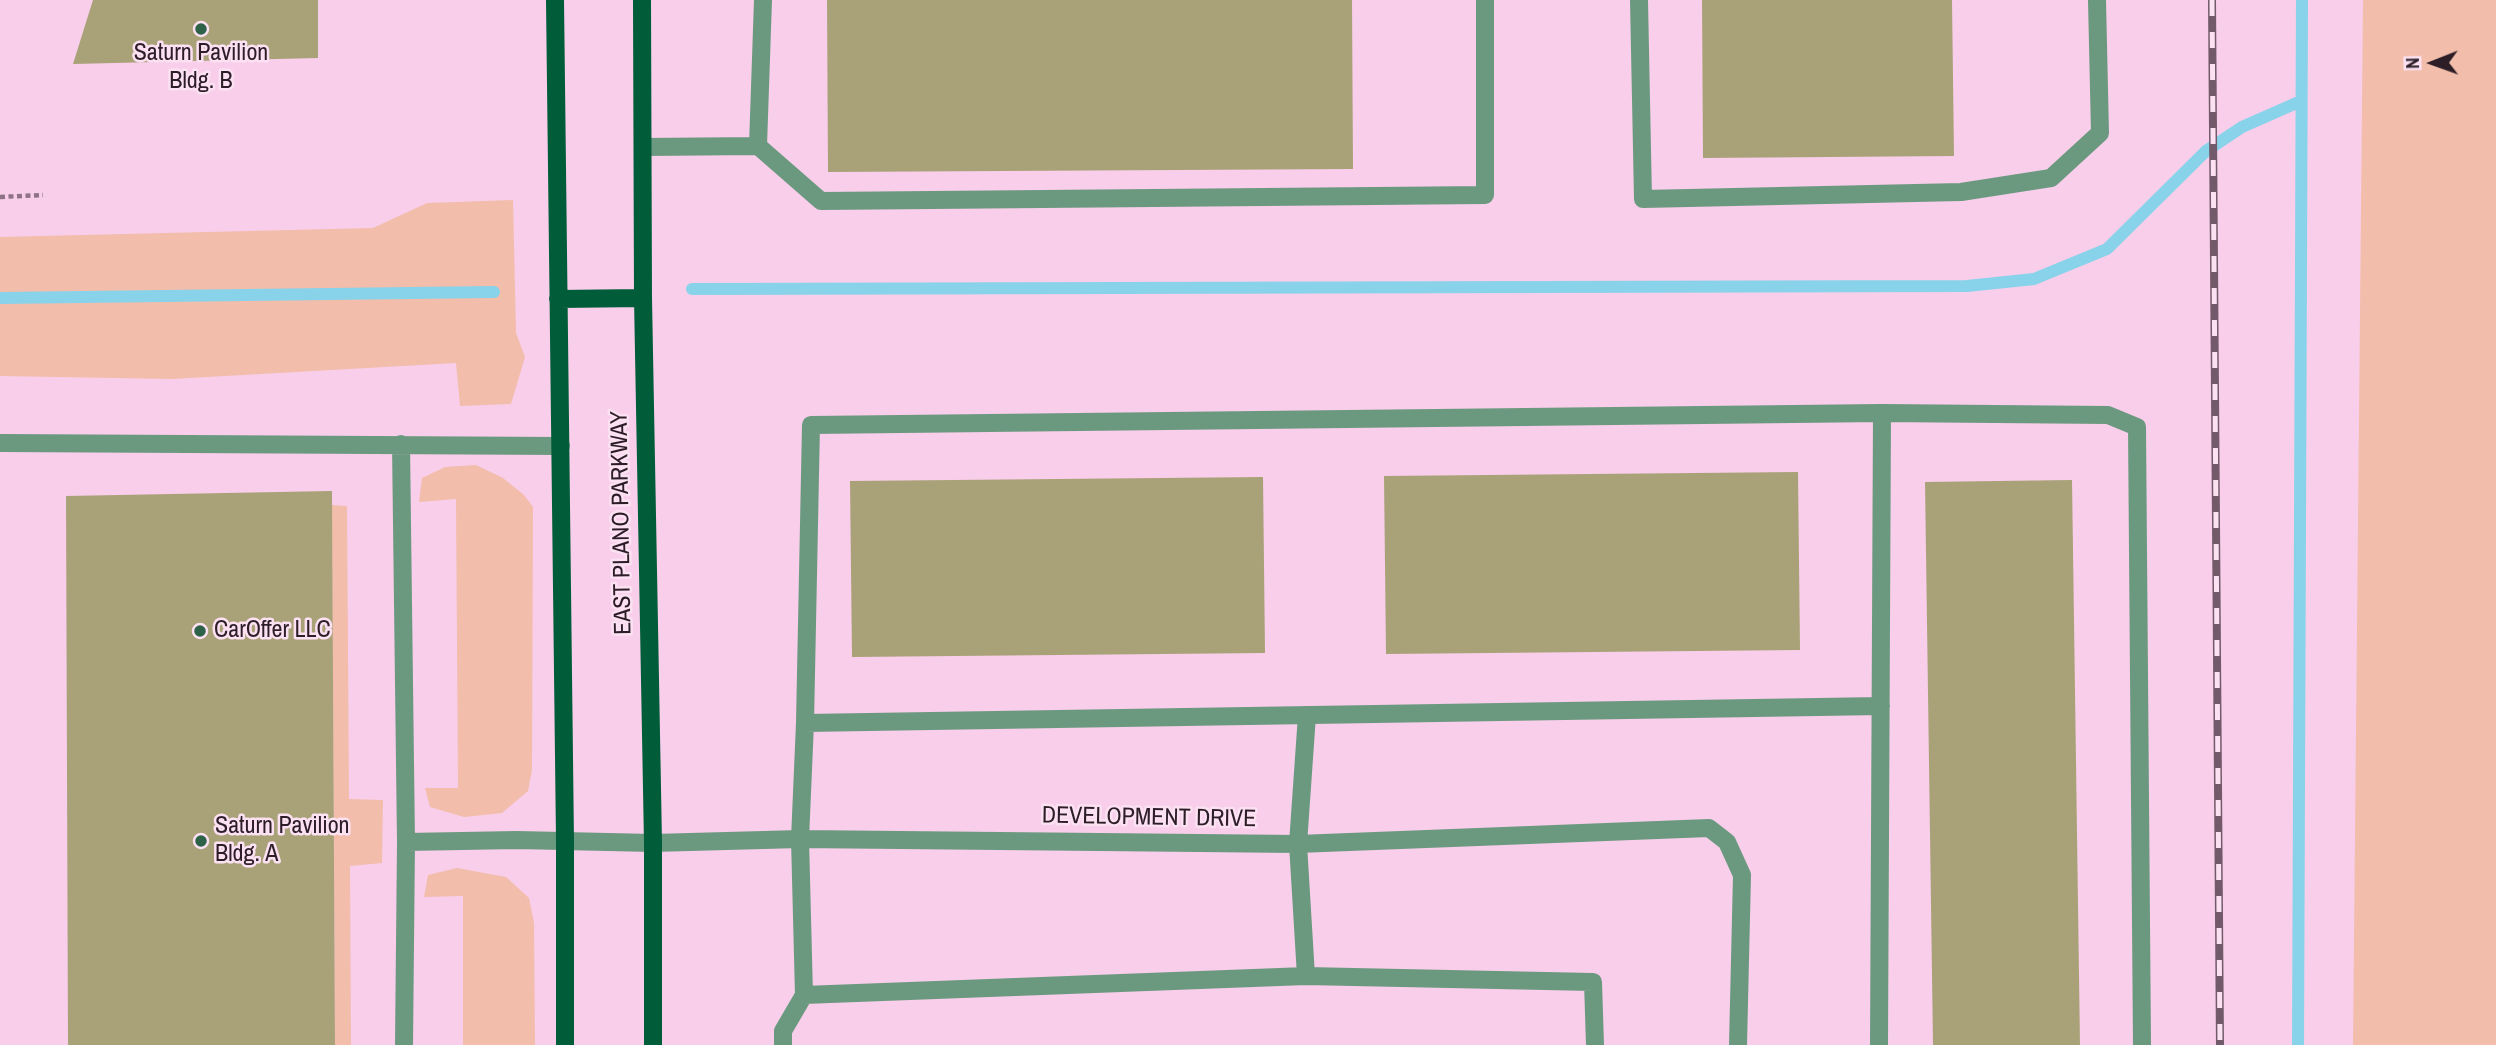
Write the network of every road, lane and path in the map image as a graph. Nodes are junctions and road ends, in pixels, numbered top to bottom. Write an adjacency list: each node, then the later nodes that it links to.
1 (555, 0): 12 (main road)
2 (642, 0): 8 (main road, EAST PLANO PARKWAY)
3 (764, 0): 7 (street)
4 (1485, 0): 7 (street)
5 (1639, 0): 6 (street)
6 (2097, 0)
7 (758, 146): 8 (street)
8 (643, 147): 11 (main road, EAST PLANO PARKWAY)
9 (43, 195): 10 (path)
10 (0, 197)
11 (643, 298): 12 (main road); 23 (main road, EAST PLANO PARKWAY)
12 (558, 299): 16 (main road)
13 (1882, 414): 17 (street); 19 (street); 34 (street)
14 (0, 443): 15 (street)
15 (401, 444): 16 (street); 22 (street)
16 (561, 446): 21 (main road)
17 (1881, 706): 18 (street); 33 (street)
18 (1307, 715): 19 (street); 24 (street)
19 (806, 723): 20 (street)
20 (800, 839): 23 (street, DEVELOPMENT DRIVE); 24 (street, DEVELOPMENT DRIVE); 26 (street)
21 (565, 840): 22 (street, DEVELOPMENT DRIVE); 23 (street, DEVELOPMENT DRIVE); 28 (main road)
22 (406, 842): 27 (street)
23 (653, 843): 29 (main road, EAST PLANO PARKWAY)
24 (1298, 844): 25 (street); 32 (street, DEVELOPMENT DRIVE)
25 (1306, 976): 26 (street); 31 (street)
26 (804, 995): 30 (street)
27 (404, 1045)
28 (565, 1045)
29 (653, 1045)
30 (783, 1045)
31 (1595, 1045)
32 (1738, 1045)
33 (1879, 1045)
34 (2142, 1045)

